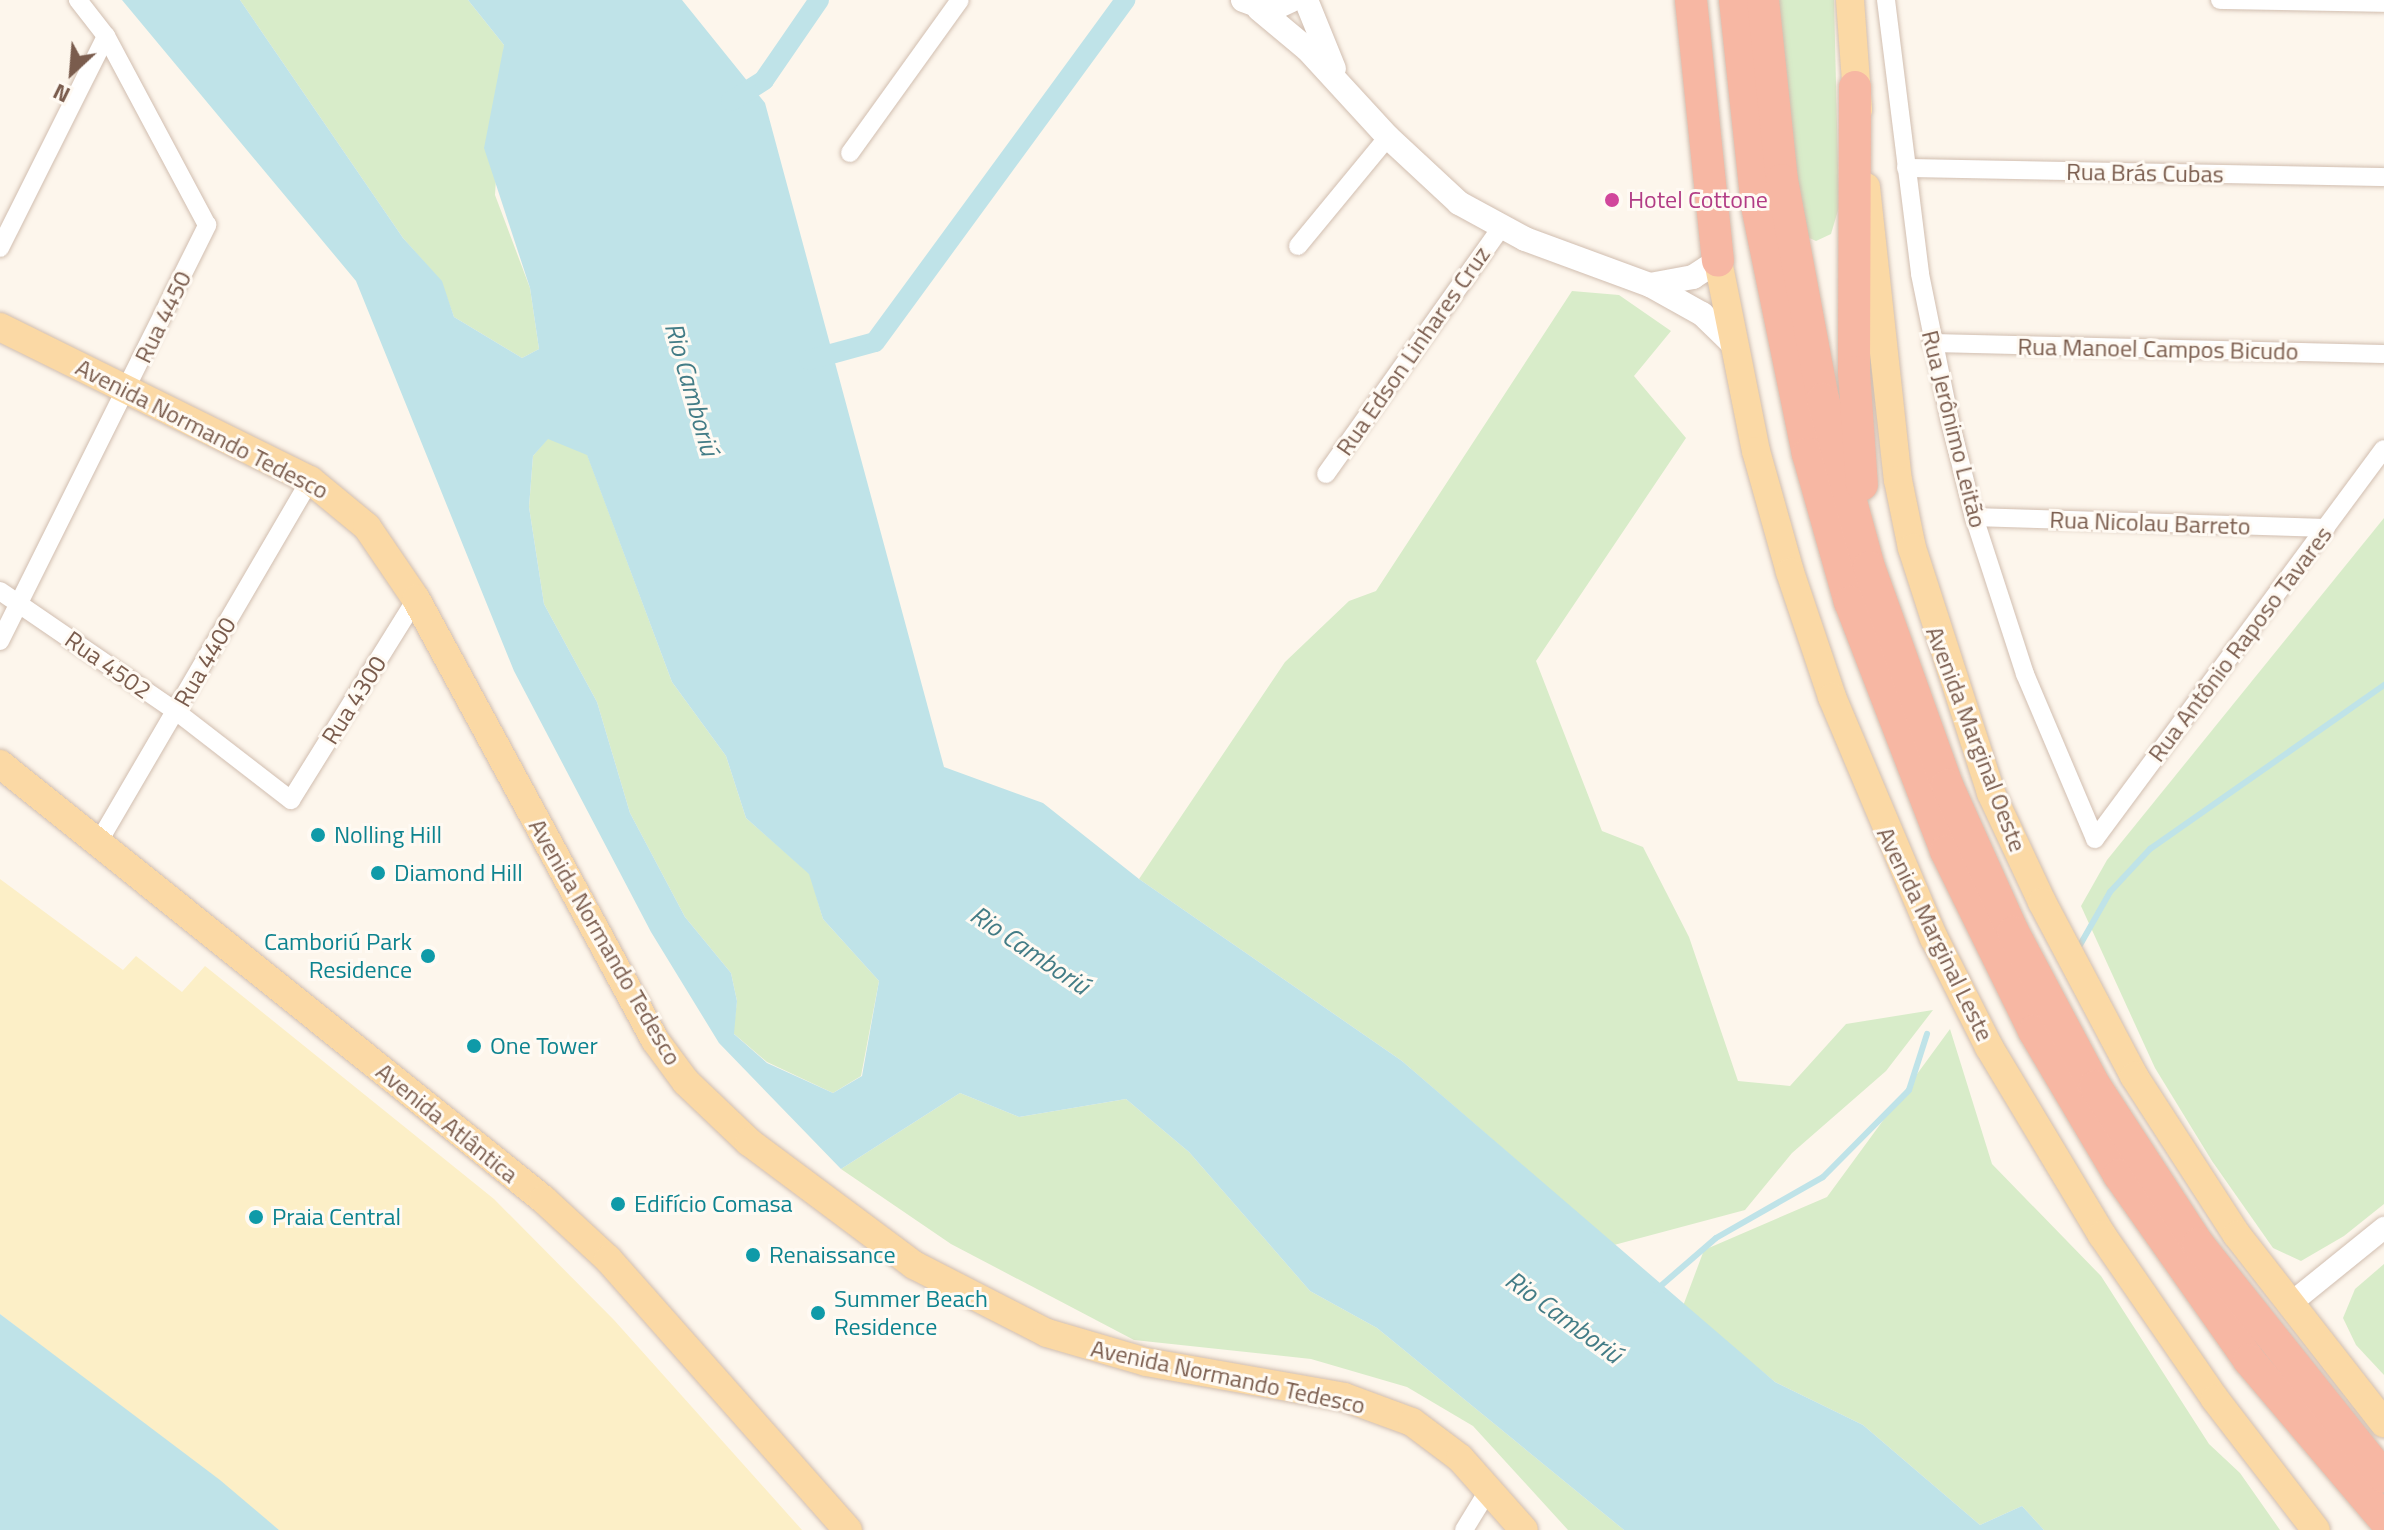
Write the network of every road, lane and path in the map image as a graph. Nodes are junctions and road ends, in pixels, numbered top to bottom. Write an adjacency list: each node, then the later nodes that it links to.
1 (78, 0): 13 (street, Rua 4450)
2 (960, 0): 17 (street)
3 (1291, 0): 12 (main road)
4 (1306, 0): 14 (main road)
5 (1691, 0): 23 (highway)
6 (1735, 0): 50 (highway)
7 (1763, 0): 35 (highway)
8 (1850, 0): 15 (main road, Avenida Marginal Oeste)
9 (1886, 0): 18 (street, Rua Jerônimo Leitão)
10 (2220, 0): 11 (street)
11 (2384, 3)
12 (1251, 4): 14 (main road)
13 (106, 36): 22 (street); 29 (street, Rua 4450)
14 (1341, 86): 16 (main road)
15 (1855, 87): 35 (highway); 46 (main road, Avenida Marginal Oeste)
16 (1388, 137): 20 (main road); 21 (street)
17 (850, 153)
18 (1906, 168): 19 (street, Rua Brás Cubas); 26 (street, Rua Jerônimo Leitão)
19 (2384, 177)
20 (1501, 228): 24 (main road); 31 (street, Rua Edson Linhares Cruz)
21 (1298, 246)
22 (0, 248)
23 (1718, 261): 24 (main road); 27 (main road, Avenida Marginal Leste)
24 (1650, 285): 27 (main road)
25 (0, 327): 29 (main road, Avenida Normando Tedesco)
26 (1932, 343): 28 (street, Rua Manoel Campos Bicudo); 33 (street, Rua Jerônimo Leitão)
27 (1733, 344): 54 (main road, Avenida Marginal Leste)
28 (2384, 354)
29 (128, 389): 32 (main road, Avenida Normando Tedesco); 38 (street, Rua 4450)
30 (2384, 449): 34 (street, Rua Antônio Raposo Tavares)
31 (1326, 474)
32 (310, 480): 37 (main road, Avenida Normando Tedesco); 40 (street, Rua 4400)
33 (1974, 517): 34 (street, Rua Nicolau Barreto); 43 (street, Rua Jerônimo Leitão)
34 (2326, 528): 43 (street, Rua Antônio Raposo Tavares)
35 (1869, 567): 48 (highway)
36 (0, 591): 38 (street, Rua 4502)
37 (416, 599): 42 (street, Rua 4300); 49 (main road, Avenida Normando Tedesco)
38 (22, 604): 39 (street, Rua 4450); 40 (street, Rua 4502)
39 (0, 641)
40 (177, 712): 42 (street, Rua 4502); 44 (street, Rua 4400)
41 (0, 764): 44 (main road, Avenida Atlântica)
42 (291, 800)
43 (2095, 839)
44 (98, 843): 51 (main road, Avenida Atlântica)
45 (2384, 1228): 46 (street)
46 (2290, 1304): 47 (main road, Avenida Marginal Oeste)
47 (2384, 1423)
48 (2384, 1477)
49 (1489, 1489): 52 (street); 53 (main road, Avenida Normando Tedesco)
50 (2384, 1519)
51 (848, 1530)
52 (1464, 1530)
53 (1524, 1530)
54 (2316, 1530)

